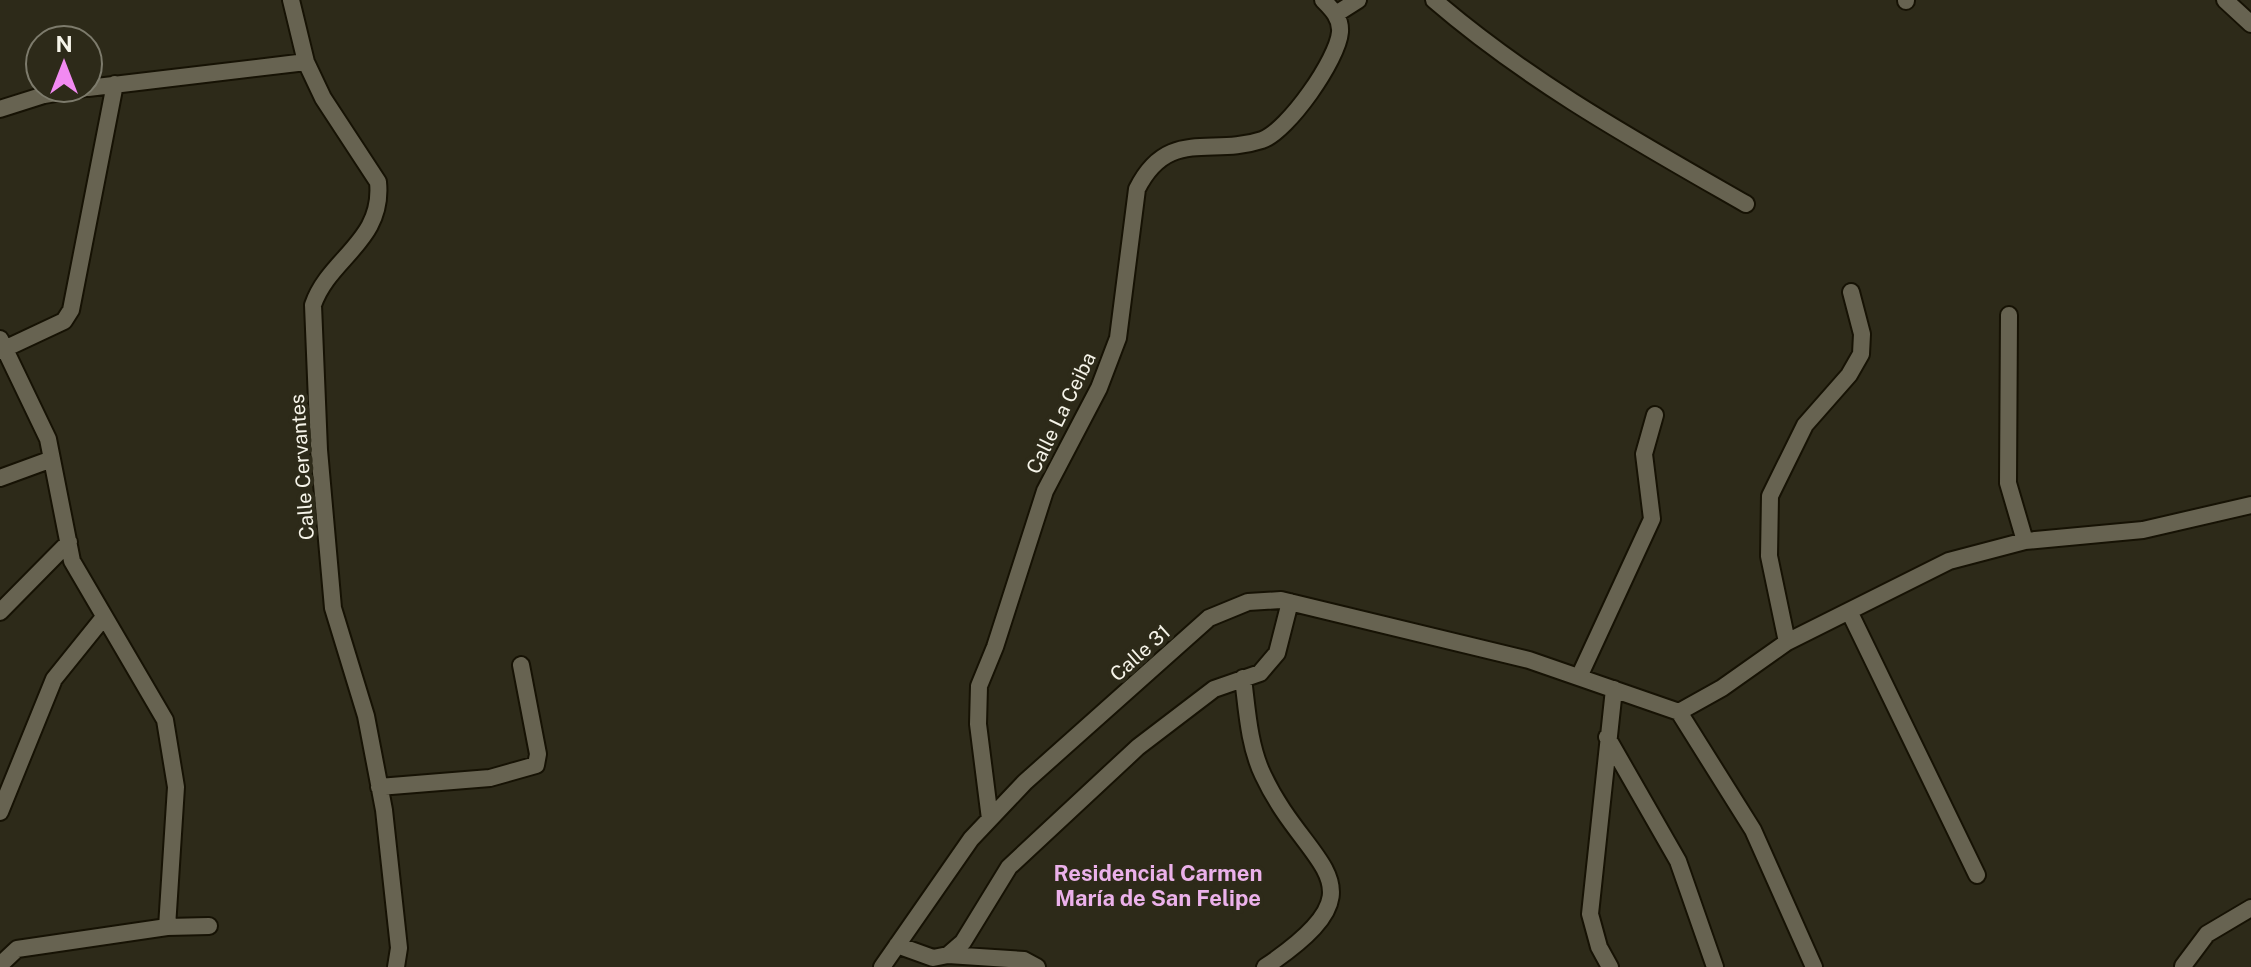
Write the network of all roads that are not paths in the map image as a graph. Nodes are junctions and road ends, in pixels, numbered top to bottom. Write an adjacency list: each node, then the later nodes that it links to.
1 (291, 0): 8 (street, Calle Cervantes)
2 (1323, 0): 6 (street)
3 (1358, 0): 6 (street)
4 (1434, 0): 13 (street)
5 (2225, 0): 7 (street)
6 (1336, 14): 36 (street, Calle La Ceiba)
7 (2251, 24)
8 (306, 62): 9 (street); 34 (street, Calle Cervantes)
9 (115, 84): 10 (street); 16 (street)
10 (104, 86)
11 (24, 101): 12 (street)
12 (0, 109)
13 (1746, 204)
14 (1851, 292): 27 (street)
15 (2009, 315): 21 (street)
16 (1, 346): 18 (street)
17 (1655, 415): 29 (street)
18 (52, 459): 19 (street); 22 (street)
19 (0, 478)
20 (2251, 505): 21 (street)
21 (2025, 541): 24 (street)
22 (69, 542): 25 (street); 26 (street)
23 (1290, 602): 29 (street, Calle 31); 30 (street); 36 (street, Calle 31)
24 (1849, 611): 27 (street); 37 (street)
25 (0, 612)
26 (104, 617): 35 (street); 40 (street)
27 (1787, 642): 32 (street)
28 (521, 665): 34 (street)
29 (1579, 677): 31 (street, Calle 31)
30 (1243, 678): 42 (street); 44 (street)
31 (1614, 689): 32 (street, Calle 31); 33 (street)
32 (1679, 712): 52 (street)
33 (1607, 737): 50 (street); 51 (street)
34 (379, 787): 45 (street, Calle Cervantes)
35 (0, 812)
36 (990, 819): 41 (street, Calle 31)
37 (1977, 875)
38 (2251, 908): 53 (street)
39 (209, 926): 40 (street)
40 (167, 927): 43 (street)
41 (897, 945): 44 (street); 46 (street, Calle 31)
42 (1290, 950): 48 (street); 49 (street)
43 (2, 957)
44 (951, 961): 47 (street)
45 (396, 967)
46 (882, 967)
47 (1037, 967)
48 (1265, 967)
49 (1279, 967)
50 (1610, 967)
51 (1715, 967)
52 (1814, 967)
53 (2182, 967)

